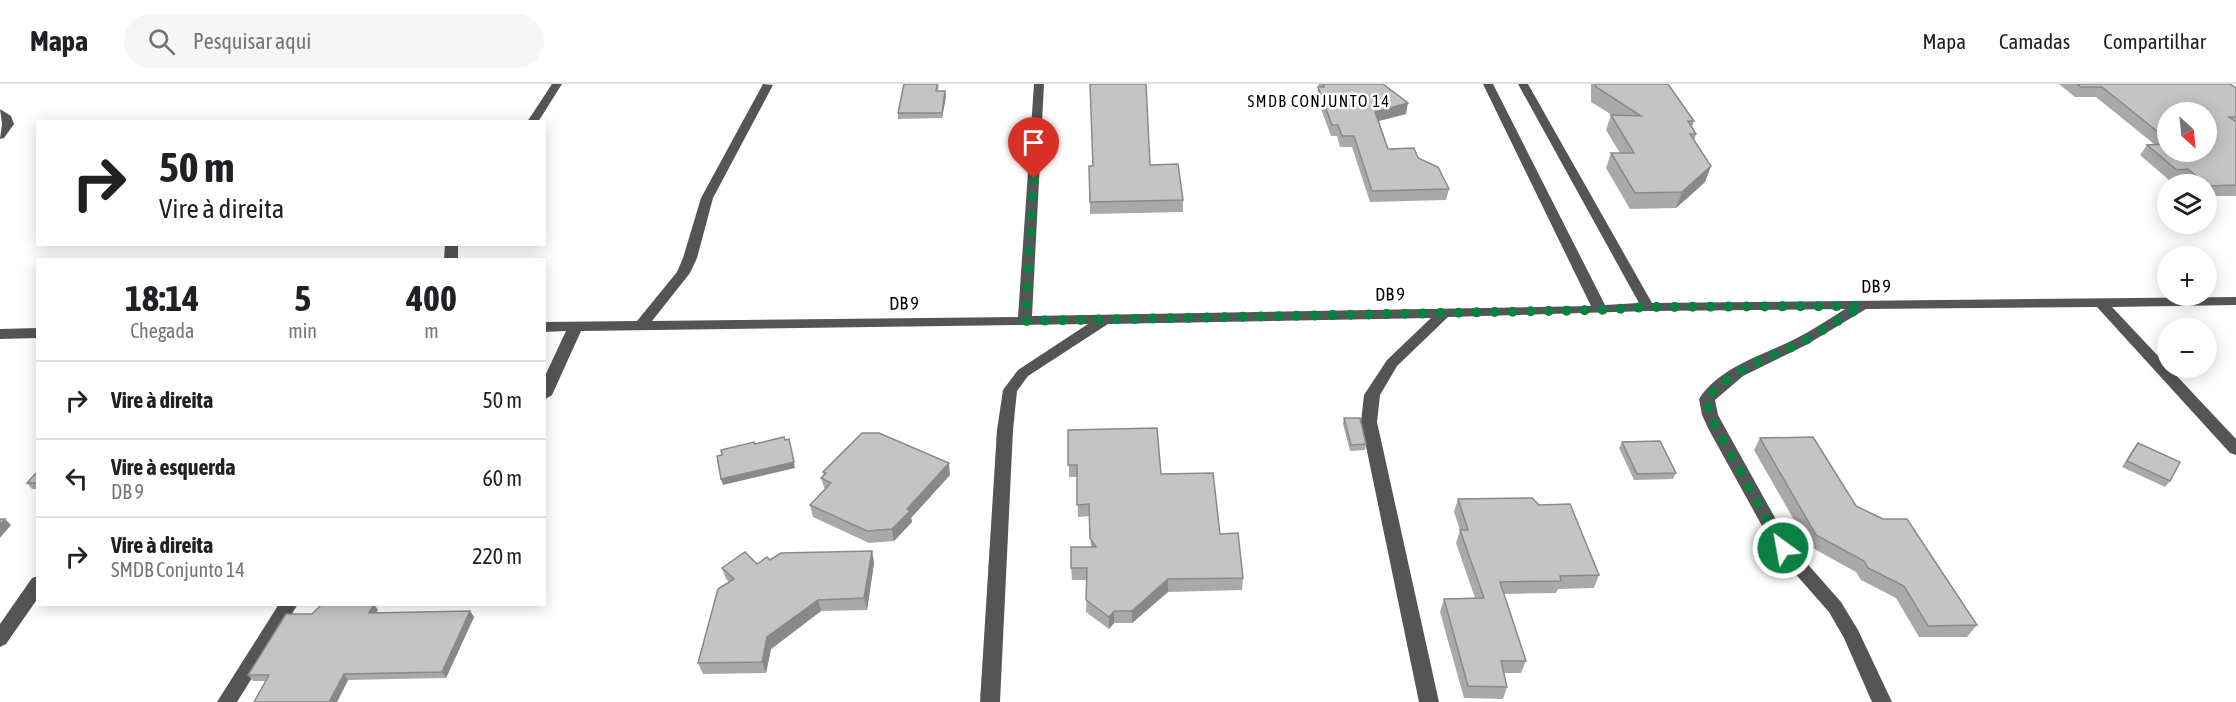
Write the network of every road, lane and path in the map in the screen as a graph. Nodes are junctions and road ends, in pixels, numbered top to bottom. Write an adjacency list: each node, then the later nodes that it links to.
1 (557, 84): 7 (street)
2 (1039, 84): 16 (street)
3 (1488, 84): 13 (street)
4 (1523, 84): 12 (street)
5 (768, 85): 18 (street)
6 (0, 112): 8 (street)
7 (533, 120)
8 (0, 136)
9 (2236, 301): 10 (street, DB 9)
10 (2100, 302): 11 (street, DB 9); 23 (street)
11 (1862, 306): 12 (street, DB 9); 30 (street)
12 (1648, 307): 13 (street, DB 9)
13 (1600, 310): 14 (street, DB 9)
14 (1444, 313): 15 (street, DB 9); 29 (street)
15 (1107, 318): 16 (street, DB 9); 28 (street)
16 (1025, 321): 18 (street, DB 9)
17 (576, 326): 18 (street, DB 9); 19 (street, DB 9); 22 (street)
18 (641, 326)
19 (546, 327)
20 (36, 333): 21 (street)
21 (0, 334)
22 (546, 391)
23 (2236, 449)
24 (36, 586): 26 (street)
25 (288, 606): 27 (street)
26 (0, 639)
27 (227, 702)
28 (990, 702)
29 (1429, 702)
30 (1882, 702)

